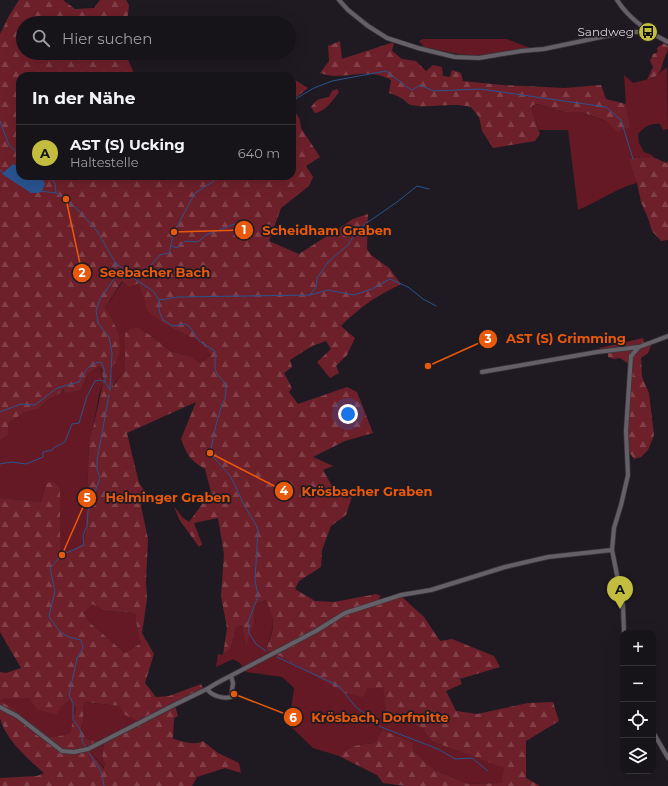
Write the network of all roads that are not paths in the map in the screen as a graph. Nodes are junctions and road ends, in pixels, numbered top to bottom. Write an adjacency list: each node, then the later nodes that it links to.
1 (339, 0): 3 (street)
2 (617, 0): 3 (street)
3 (650, 32): 4 (street)
4 (668, 42)
5 (668, 336): 6 (street)
6 (639, 346): 7 (street); 8 (street)
7 (482, 372)
8 (612, 550): 9 (street); 10 (street)
9 (624, 630)
10 (231, 676): 11 (street); 11 (street)
11 (207, 689): 12 (street)
12 (0, 707)
13 (656, 737): 14 (street)
14 (668, 758)

